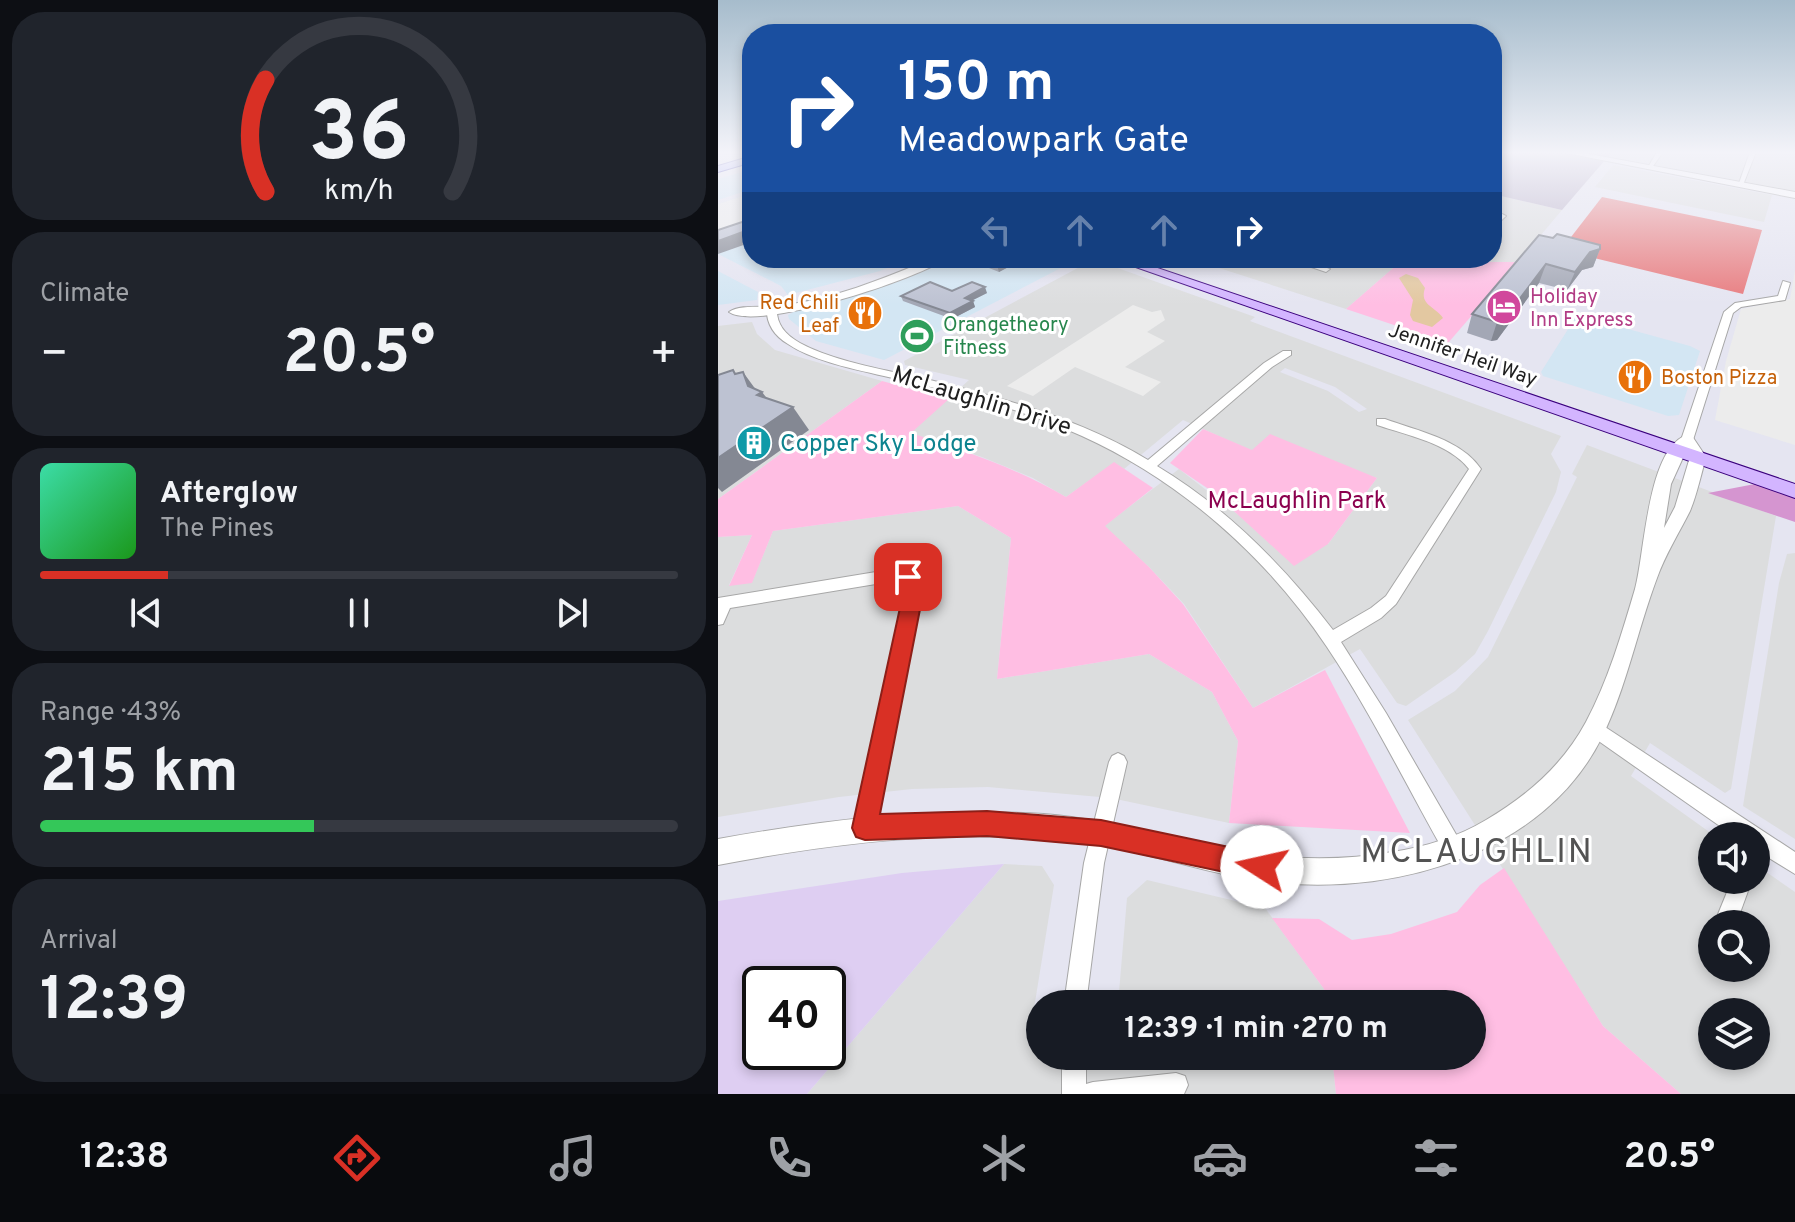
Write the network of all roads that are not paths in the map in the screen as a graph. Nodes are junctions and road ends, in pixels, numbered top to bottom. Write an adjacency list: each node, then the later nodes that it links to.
1 (896, 268): 8 (street)
2 (916, 268): 8 (street)
3 (1146, 268): 12 (main road, Jennifer Heil Way)
4 (1172, 268): 12 (main road, Jennifer Heil Way)
5 (1323, 268): 6 (street)
6 (1326, 269)
7 (1786, 283): 12 (street)
8 (772, 307): 9 (street); 14 (street, McLaughlin Drive)
9 (718, 314)
10 (1287, 353): 14 (street)
11 (1381, 422): 20 (street)
12 (1682, 445): 13 (street); 15 (main road, Jennifer Heil Way); 17 (street)
13 (1698, 457): 16 (main road); 17 (street)
14 (1150, 465): 20 (street, McLaughlin Drive)
15 (1795, 476)
16 (1795, 491)
17 (1648, 577): 21 (street)
18 (722, 604): 19 (street); 24 (street)
19 (718, 619)
20 (1331, 640): 26 (street, McLaughlin Drive)
21 (1596, 729): 23 (street); 26 (street)
22 (1118, 762): 25 (street)
23 (1728, 822)
24 (865, 828): 25 (street); 28 (street)
25 (1101, 833): 26 (street); 30 (street)
26 (1454, 850)
27 (1770, 850): 29 (street)
28 (718, 852)
29 (1795, 864)
30 (1076, 990)
31 (1074, 1070): 33 (street)
32 (1176, 1085): 34 (street)
33 (1074, 1094)
34 (1093, 1094)

